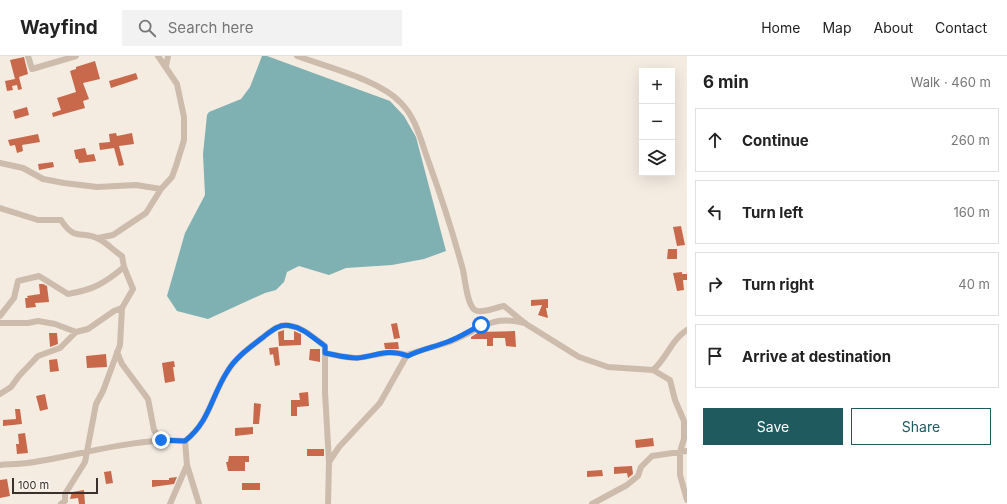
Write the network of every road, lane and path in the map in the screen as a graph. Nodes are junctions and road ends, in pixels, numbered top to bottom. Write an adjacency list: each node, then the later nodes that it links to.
1 (28, 56): 2 (street)
2 (76, 56)
3 (158, 56): 6 (street)
4 (168, 56): 6 (street)
5 (297, 56): 15 (street)
6 (166, 66): 8 (street)
7 (0, 163): 8 (street)
8 (161, 189): 10 (street)
9 (0, 208): 10 (street)
10 (98, 238): 11 (street)
11 (124, 266): 12 (street); 13 (street)
12 (122, 308): 17 (street); 18 (street)
13 (0, 316)
14 (0, 323): 17 (street)
15 (526, 324): 20 (street); 21 (street)
16 (687, 330): 21 (street)
17 (76, 332): 22 (street)
18 (117, 352): 23 (street); 25 (street)
19 (325, 353): 20 (street); 24 (street); 28 (street)
20 (408, 356): 28 (street)
21 (653, 370): 27 (street)
22 (0, 394)
23 (161, 440): 24 (street); 25 (street)
24 (185, 441): 30 (street)
25 (88, 451): 29 (street); 32 (street)
26 (687, 451): 27 (street)
27 (680, 452): 31 (street); 36 (street)
28 (329, 462): 35 (street)
29 (0, 465)
30 (187, 465): 33 (street); 34 (street)
31 (687, 502)
32 (61, 504)
33 (170, 504)
34 (199, 504)
35 (328, 504)
36 (592, 504)

